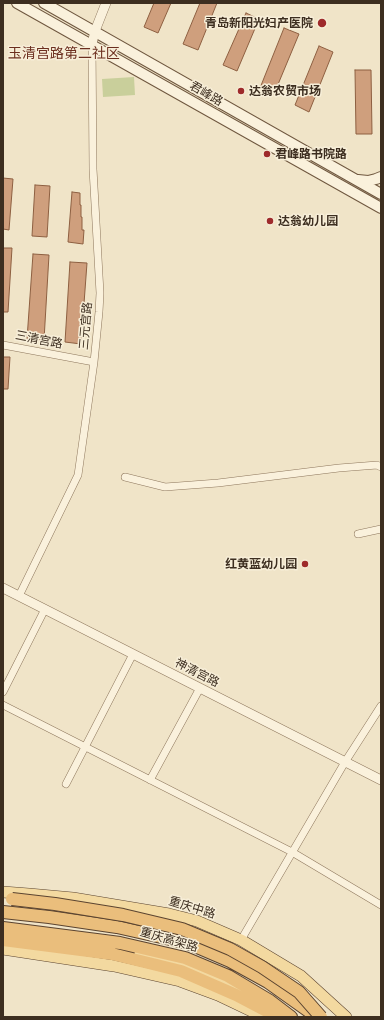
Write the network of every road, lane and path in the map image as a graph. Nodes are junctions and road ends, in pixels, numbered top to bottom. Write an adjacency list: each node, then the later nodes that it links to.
1 (17, 3): 5 (main road, 君峰路)
2 (44, 3): 4 (main road, 君峰路)
3 (106, 3): 4 (street)
4 (95, 31): 5 (street); 7 (main road, 君峰路)
5 (92, 44): 9 (main road, 君峰路); 11 (street, 三元宫路)
6 (381, 177): 7 (main road)
7 (356, 180): 8 (main road, 君峰路)
8 (381, 194)
9 (381, 208)
10 (3, 345): 11 (street, 三清宫路)
11 (94, 362): 17 (street, 三元宫路)
12 (381, 467): 13 (street)
13 (125, 477)
14 (381, 529): 15 (street)
15 (358, 534)
16 (3, 588): 17 (street, 神清宫路)
17 (19, 596): 18 (street, 神清宫路)
18 (45, 609): 19 (street, 神清宫路); 21 (street)
19 (133, 654): 20 (street, 神清宫路); 24 (street)
20 (200, 688): 25 (street, 神清宫路); 26 (street)
21 (3, 692)
22 (3, 704): 24 (street)
23 (381, 706): 25 (street)
24 (85, 746): 26 (street); 28 (street)
25 (345, 762): 27 (street, 神清宫路); 29 (street)
26 (150, 780): 29 (street)
27 (381, 780)
28 (66, 784)
29 (292, 852): 31 (street); 34 (street)
30 (5, 899): 34 (main road, 重庆中路); 41 (highway, bridge)
31 (381, 905)
32 (3, 912): 40 (highway, 重庆高架路)
33 (3, 928): 39 (highway, 重庆高架路)
34 (241, 940): 42 (main road, 重庆中路)
35 (4, 941): 36 (main road); 37 (highway); 38 (main road)
36 (264, 1017)
37 (278, 1017)
38 (285, 1017)
39 (291, 1017)
40 (317, 1017)
41 (322, 1017)
42 (346, 1017)

